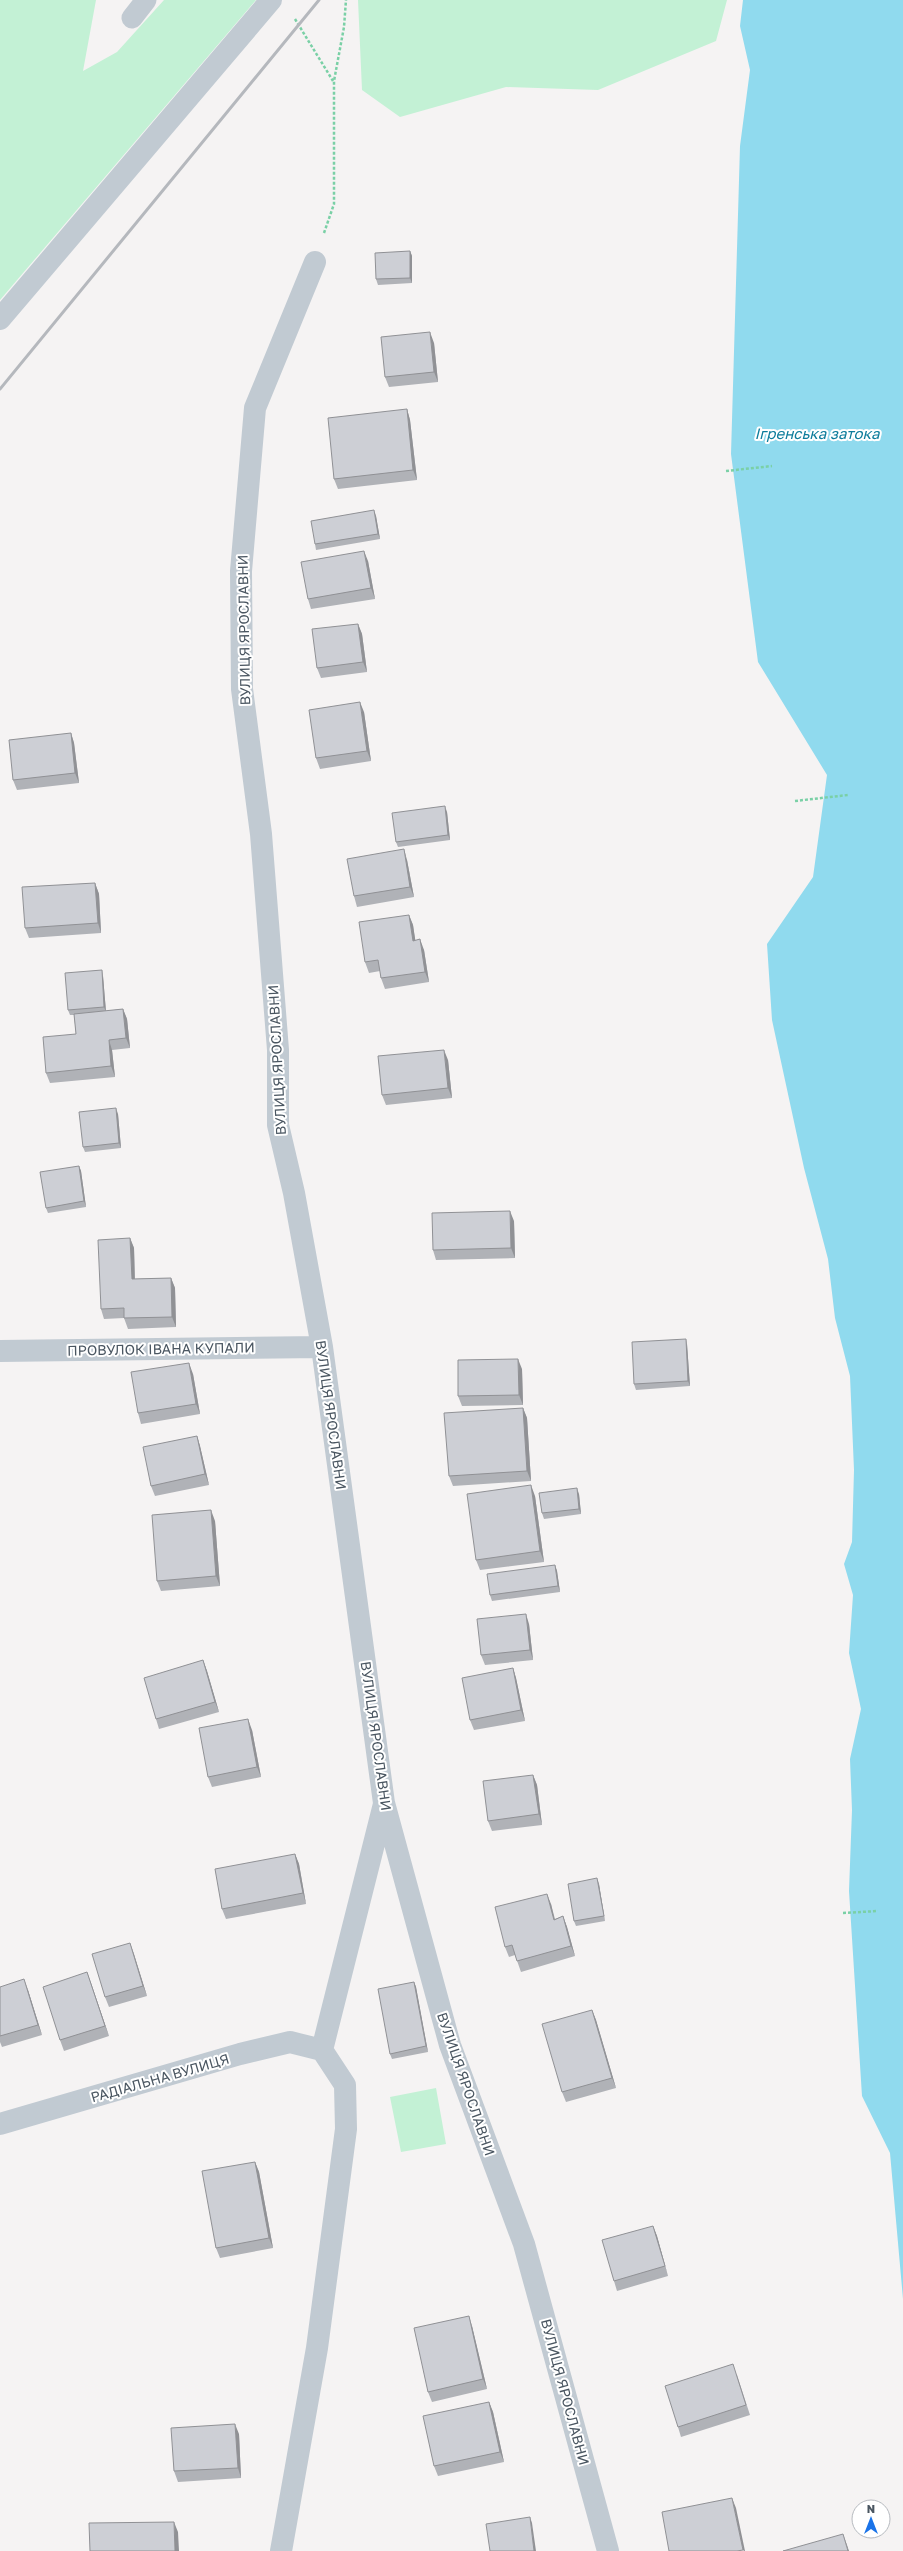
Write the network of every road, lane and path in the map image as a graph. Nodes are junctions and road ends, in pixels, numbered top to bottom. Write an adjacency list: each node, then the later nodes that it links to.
1 (146, 0): 5 (lane)
2 (271, 0): 8 (street)
3 (346, 0): 6 (path)
4 (290, 13): 6 (path)
5 (132, 18)
6 (334, 81): 7 (path)
7 (315, 262): 13 (street, ВУЛИЦЯ ЯРОСЛАВНИ)
8 (0, 319)
9 (772, 466): 10 (path)
10 (726, 472)
11 (848, 795): 12 (path)
12 (795, 801)
13 (322, 1347): 14 (street, ПРОВУЛОК ІВАНА КУПАЛИ); 15 (street, ВУЛИЦЯ ЯРОСЛАВНИ)
14 (0, 1351)
15 (384, 1804): 18 (street); 21 (street, ВУЛИЦЯ ЯРОСЛАВНИ)
16 (878, 1911): 17 (path)
17 (843, 1913)
18 (322, 2050): 19 (street, РАДІАЛЬНА ВУЛИЦЯ); 20 (street)
19 (0, 2124)
20 (281, 2551)
21 (608, 2551)

